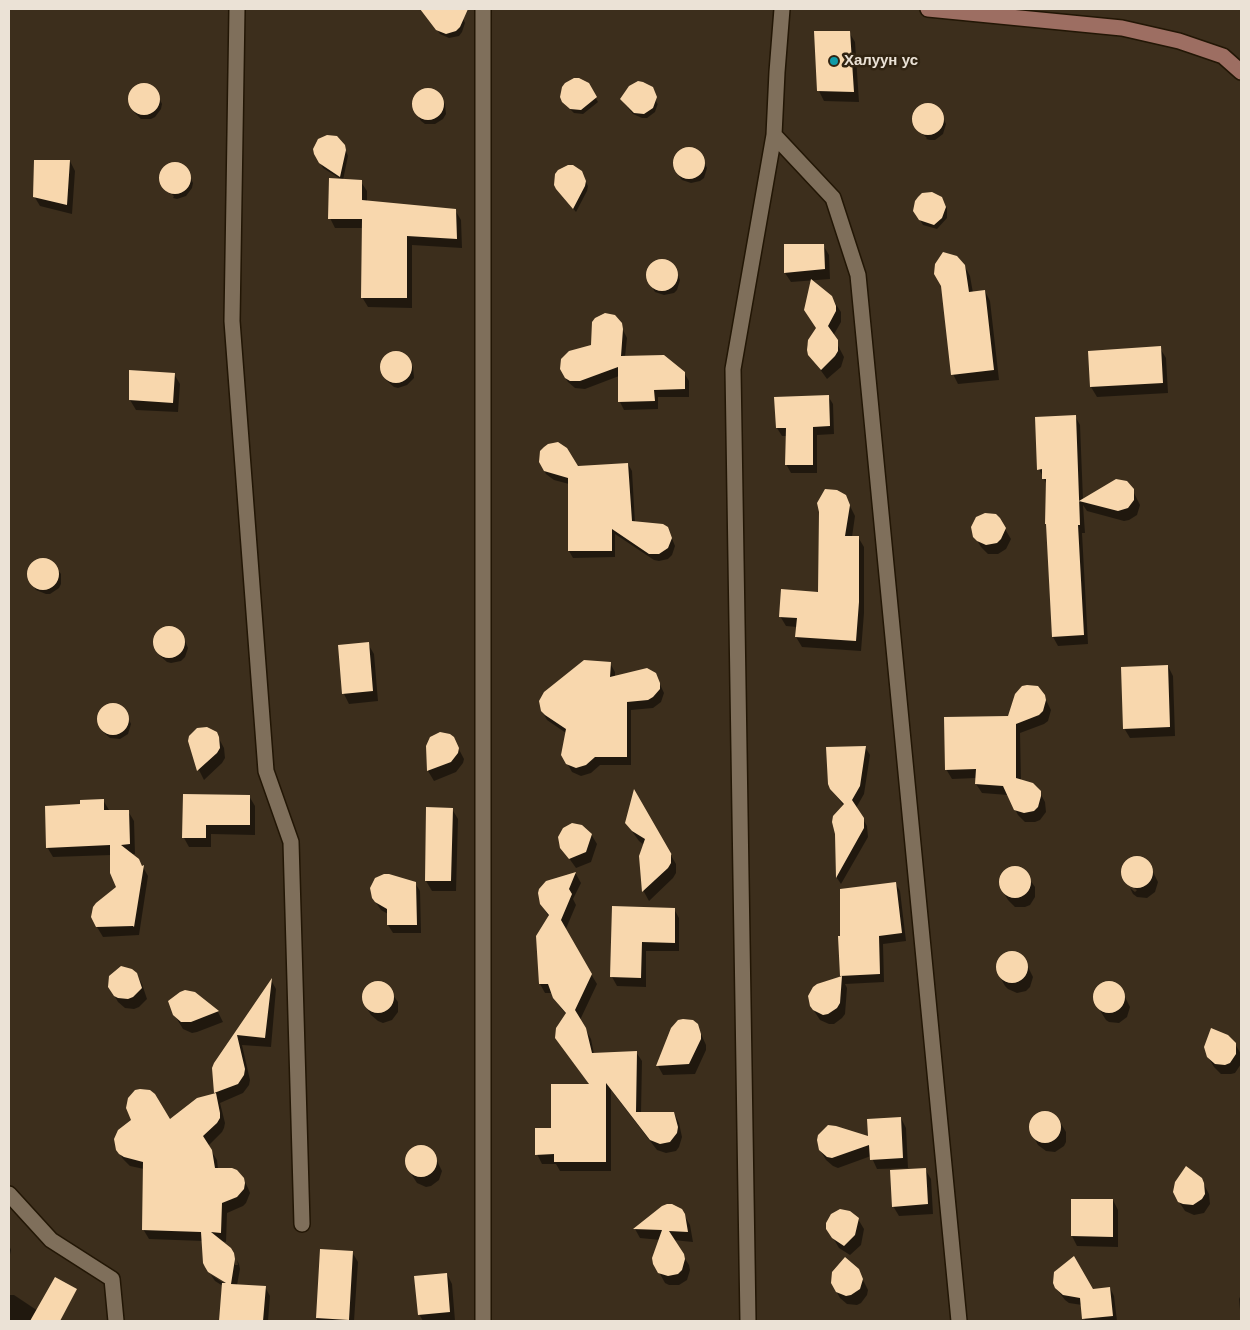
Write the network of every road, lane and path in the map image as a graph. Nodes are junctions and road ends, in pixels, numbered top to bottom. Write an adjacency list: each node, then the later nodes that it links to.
1 (237, 9): 8 (street)
2 (483, 9): 10 (street)
3 (782, 9): 6 (street)
4 (928, 9): 5 (street)
5 (1241, 72)
6 (774, 135): 11 (street); 12 (street)
7 (9, 1194): 9 (street)
8 (302, 1224)
9 (116, 1321)
10 (483, 1321)
11 (748, 1321)
12 (959, 1321)

